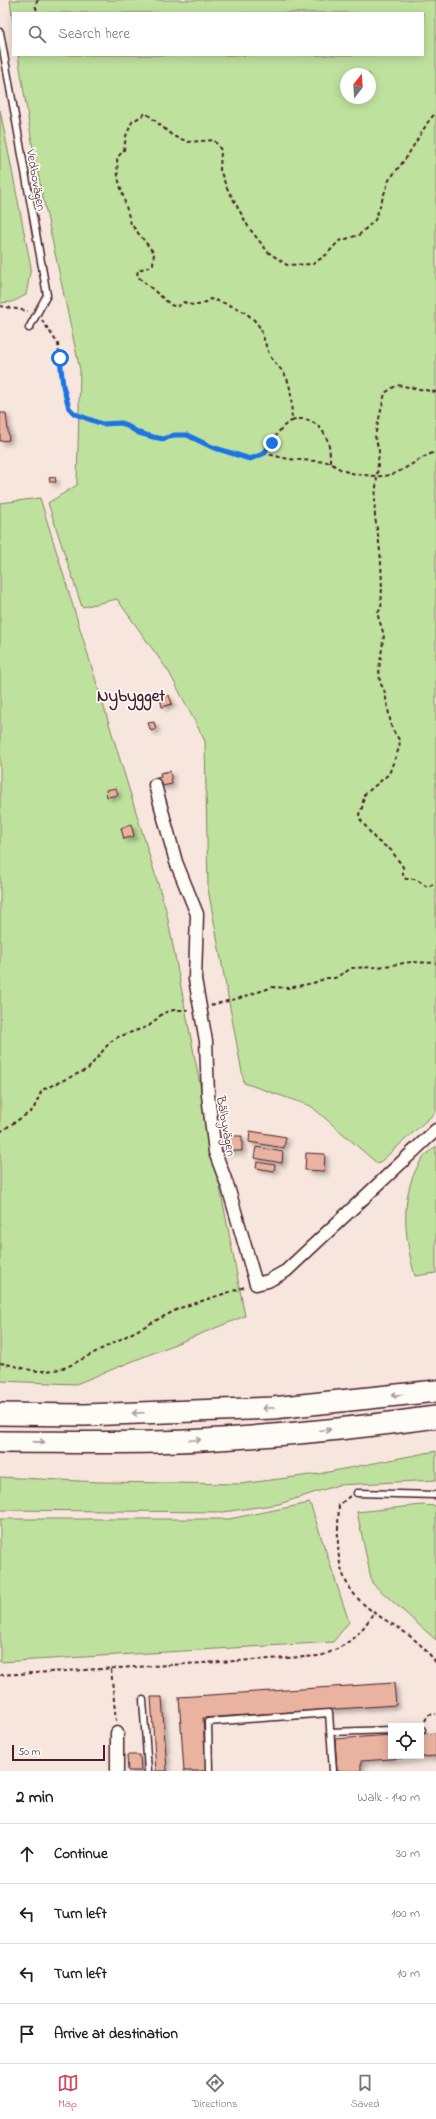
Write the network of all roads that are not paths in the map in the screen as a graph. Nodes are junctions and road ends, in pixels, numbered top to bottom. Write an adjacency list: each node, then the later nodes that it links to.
1 (0, 32): 2 (lane, Vedbovägen)
2 (29, 328)
3 (155, 785): 4 (street, Bälbyvägen)
4 (436, 1130)
5 (436, 1391): 6 (highway, one-way to 6)
6 (0, 1414)
7 (436, 1417): 8 (highway, one-way to 7)
8 (0, 1442)
9 (357, 1493): 10 (lane)
10 (436, 1494)
11 (143, 1700): 16 (lane)
12 (388, 1730): 13 (lane)
13 (330, 1732): 17 (lane); 18 (lane)
14 (117, 1733): 15 (street)
15 (117, 1771)
16 (148, 1771)
17 (209, 1771)
18 (333, 1771)

